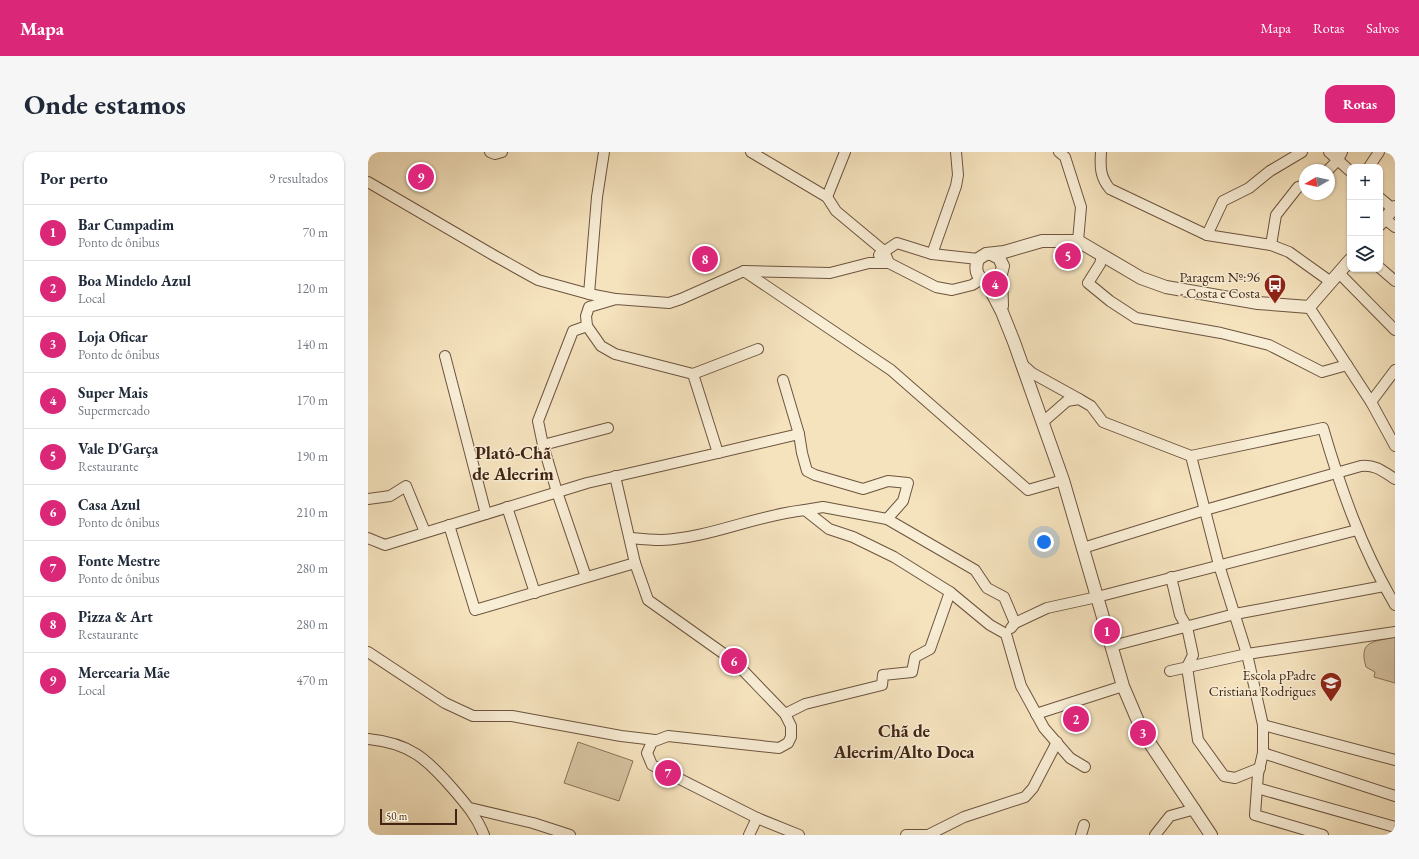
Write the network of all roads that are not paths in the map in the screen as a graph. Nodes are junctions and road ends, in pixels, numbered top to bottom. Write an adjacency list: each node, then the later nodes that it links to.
1 (490, 152): 2 (street)
2 (502, 152)
3 (604, 152): 43 (street)
4 (751, 152): 18 (street)
5 (845, 152): 18 (street)
6 (956, 152): 29 (street)
7 (1059, 152): 25 (street)
8 (1101, 152): 24 (street)
9 (1302, 152): 24 (street)
10 (1329, 152): 12 (street)
11 (1379, 152): 14 (street)
12 (1340, 156): 13 (street); 15 (street)
13 (1333, 164)
14 (1370, 164)
15 (1347, 166)
16 (368, 182): 43 (street)
17 (1299, 188): 26 (street)
18 (827, 197): 28 (street)
19 (1383, 200): 20 (street)
20 (1394, 208): 21 (street)
21 (1383, 221)
22 (1383, 222): 23 (street)
23 (1395, 227)
24 (1207, 235): 26 (street)
25 (1078, 242): 27 (street); 31 (street)
26 (1271, 245): 42 (street)
27 (1027, 246): 30 (street); 38 (street)
28 (884, 251): 29 (street); 33 (street); 34 (street)
29 (932, 254): 32 (street)
30 (991, 254): 32 (street); 38 (street)
31 (1102, 256): 45 (street); 52 (street)
32 (978, 259): 40 (street)
33 (869, 263): 34 (street); 36 (street)
34 (889, 263): 40 (street)
35 (1347, 264): 39 (street)
36 (744, 271): 44 (street); 68 (street)
37 (1383, 271): 41 (street)
38 (1001, 272): 40 (street); 46 (street)
39 (1339, 273): 42 (street); 48 (street)
40 (984, 280): 46 (street)
41 (1395, 281)
42 (1331, 282): 45 (street)
43 (589, 294): 44 (street)
44 (616, 299): 47 (street)
45 (1309, 308): 52 (street)
46 (1002, 312): 51 (street)
47 (588, 326): 54 (street); 61 (street)
48 (1395, 330)
49 (758, 349): 54 (street)
50 (445, 356): 74 (street)
51 (1022, 364): 56 (street); 58 (street)
52 (1347, 365): 57 (street)
53 (1395, 370): 57 (street)
54 (693, 374): 63 (street)
55 (783, 380): 60 (street)
56 (1080, 399): 58 (street); 64 (street)
57 (1371, 402): 62 (street)
58 (1043, 422): 68 (street)
59 (608, 428): 61 (street)
60 (799, 434): 63 (street); 75 (street)
61 (543, 445): 69 (street)
62 (1395, 446)
63 (718, 454): 66 (street)
64 (1191, 456): 65 (street); 73 (street)
65 (1337, 474): 67 (street); 73 (street); 77 (street)
66 (615, 476): 69 (street); 80 (street)
67 (1395, 478)
68 (1063, 480): 81 (street)
69 (557, 492): 71 (street); 84 (street)
70 (368, 499): 78 (street)
71 (507, 508): 74 (street); 88 (street)
72 (805, 510): 75 (street); 80 (street); 87 (street)
73 (1205, 510): 81 (street); 83 (street)
74 (486, 514): 76 (street)
75 (887, 519): 92 (street)
76 (449, 525): 78 (street); 88 (street)
77 (1357, 530): 83 (street); 86 (street)
78 (425, 532): 79 (street)
79 (368, 538)
80 (631, 538): 82 (street)
81 (1083, 548): 89 (street)
82 (635, 563): 84 (street); 102 (street)
83 (1219, 565): 85 (street); 91 (street)
84 (586, 577): 88 (street)
85 (1171, 577): 89 (street); 93 (street)
86 (1384, 586): 90 (street); 91 (street)
87 (950, 592): 95 (street); 102 (street)
88 (535, 593)
89 (1097, 597): 92 (street); 96 (street)
90 (1395, 605)
91 (1235, 614): 93 (street); 98 (street)
92 (1015, 623): 95 (street)
93 (1187, 627): 96 (street); 99 (street)
94 (1395, 632): 98 (street)
95 (1006, 634): 103 (street)
96 (1112, 646): 101 (street)
97 (368, 652): 106 (street)
98 (1247, 654): 99 (street); 104 (street)
99 (1187, 667): 100 (street); 111 (street)
100 (1170, 671)
101 (1123, 686): 103 (street); 115 (street)
102 (785, 714): 106 (street)
103 (1036, 714): 107 (street)
104 (1263, 725): 108 (street); 109 (street)
105 (368, 739): 114 (street)
106 (655, 740): 116 (street)
107 (1057, 742): 110 (street); 118 (street)
108 (1263, 753): 111 (street); 113 (street)
109 (1395, 760)
110 (1085, 767)
111 (1260, 768): 112 (street)
112 (1257, 788): 117 (street); 126 (street)
113 (1395, 796)
114 (470, 808): 119 (street); 120 (street)
115 (1195, 809): 124 (street); 125 (street)
116 (757, 818): 121 (street); 122 (street)
117 (1395, 827)
118 (931, 834): 123 (street)
119 (484, 835)
120 (570, 835)
121 (749, 835)
122 (799, 835)
123 (906, 835)
124 (1156, 835)
125 (1211, 835)
126 (1323, 835)

